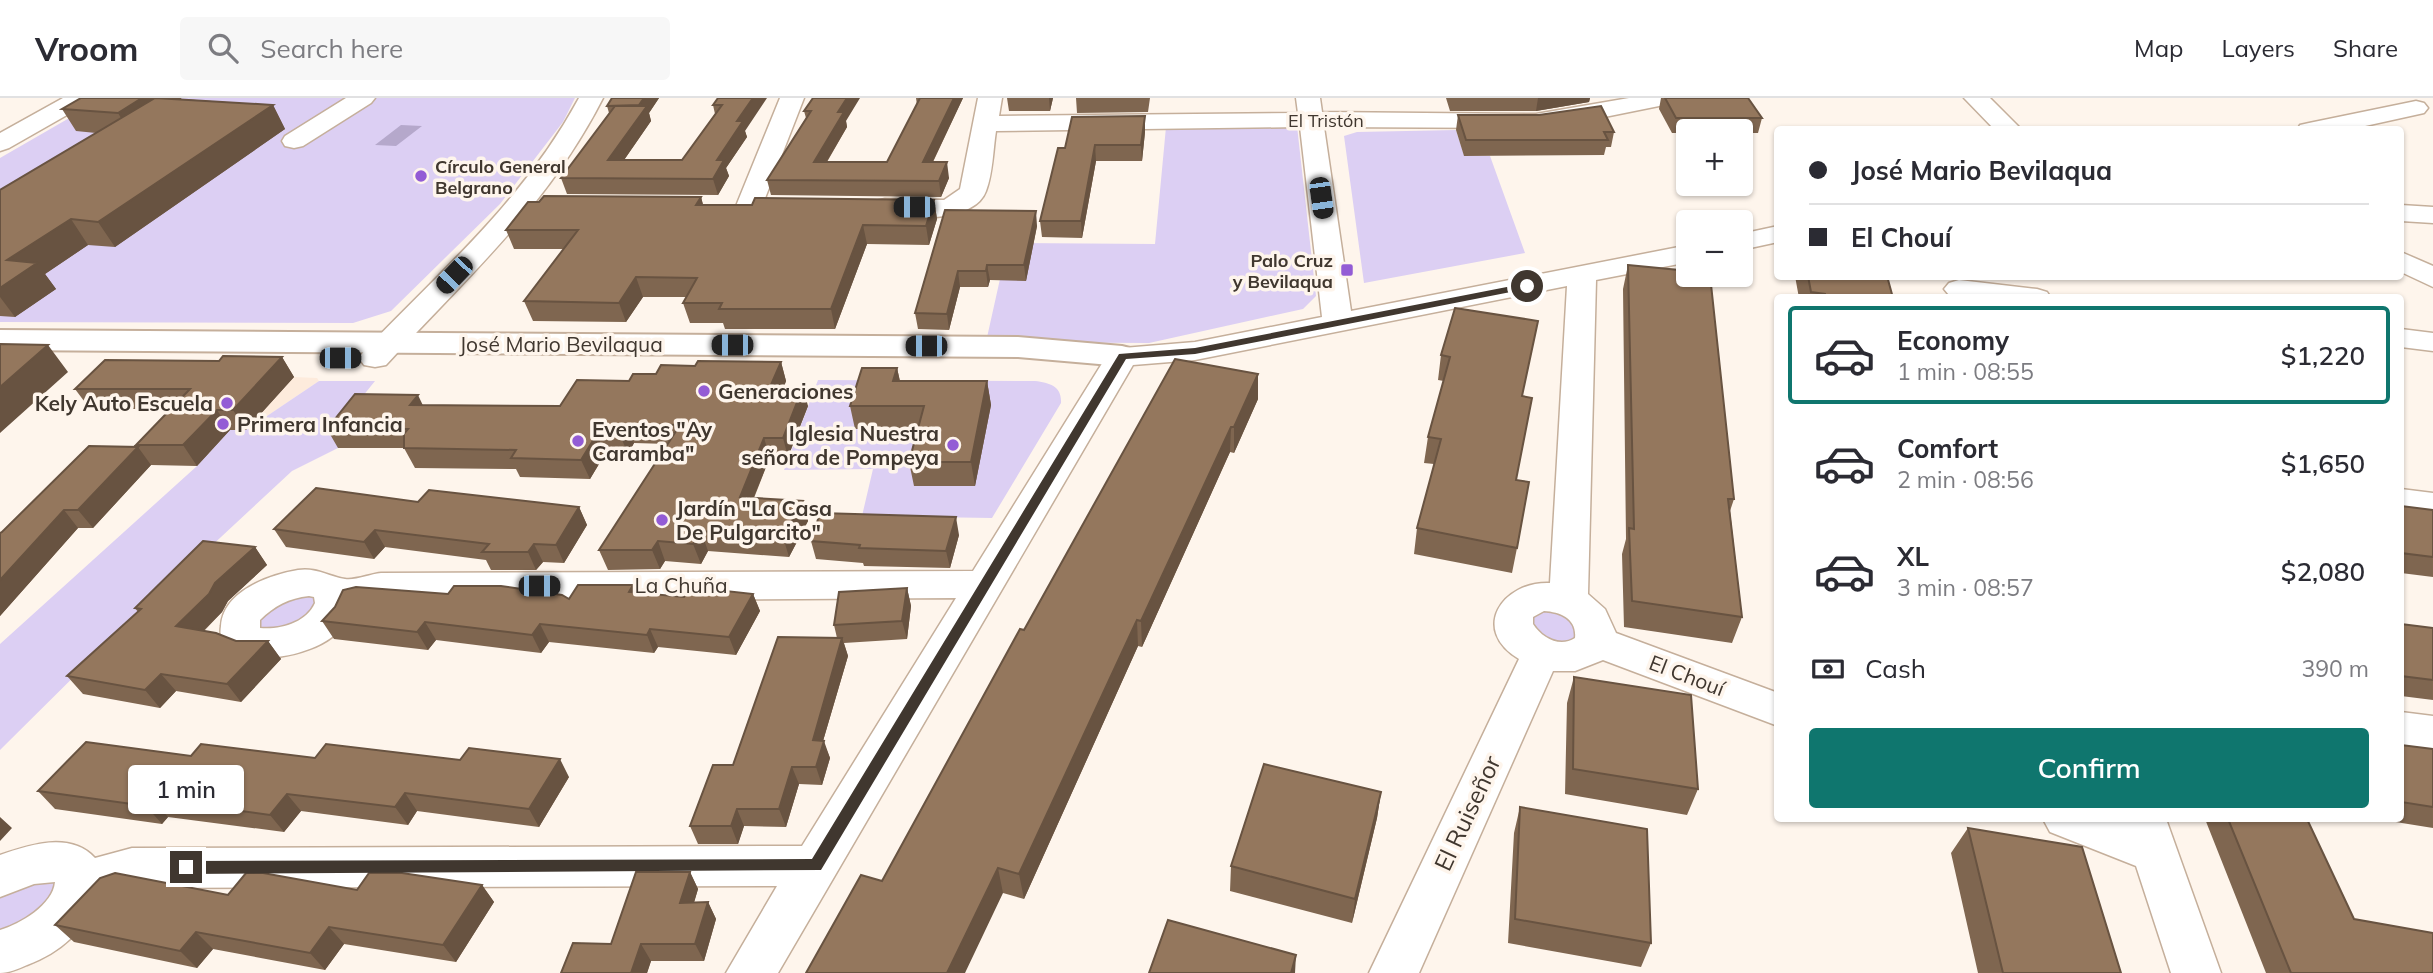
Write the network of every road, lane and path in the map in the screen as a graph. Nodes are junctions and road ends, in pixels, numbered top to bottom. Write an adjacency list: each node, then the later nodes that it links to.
1 (59, 98): 16 (street)
2 (80, 98): 18 (street)
3 (363, 98): 17 (street)
4 (591, 98): 35 (street)
5 (792, 98): 19 (street)
6 (990, 98): 13 (street)
7 (1664, 98): 10 (street, El Tristón)
8 (1976, 98): 14 (street)
9 (2392, 98): 12 (street)
10 (1620, 103): 11 (street, El Tristón)
11 (1309, 109): 13 (street, El Tristón); 31 (street)
12 (2425, 111): 15 (street)
13 (985, 124): 20 (street)
14 (2006, 126)
15 (2333, 126)
16 (0, 131)
17 (294, 141)
18 (0, 144)
19 (777, 206)
20 (859, 207)
21 (2404, 213): 22 (street)
22 (2433, 215)
23 (1774, 235): 24 (street)
24 (1753, 239)
25 (1676, 256): 27 (street, José Mario Bevilaqua)
26 (2404, 263): 28 (street)
27 (1582, 275): 31 (street, José Mario Bevilaqua); 42 (street)
28 (2433, 278)
29 (1959, 288): 30 (street)
30 (2006, 294)
31 (1338, 323): 37 (street, José Mario Bevilaqua)
32 (2404, 338): 34 (street)
33 (0, 340): 35 (main road, José Mario Bevilaqua)
34 (2433, 342)
35 (381, 350): 36 (main road, José Mario Bevilaqua); 37 (main road, José Mario Bevilaqua)
36 (0, 355)
37 (1122, 356): 40 (street)
38 (2404, 501): 39 (street)
39 (2433, 505)
40 (986, 584): 41 (street, La Chuña); 50 (street)
41 (335, 597)
42 (1568, 601): 43 (street); 44 (street)
43 (1596, 640): 44 (street); 45 (street, El Chouí)
44 (1541, 654): 55 (street, El Ruiseñor)
45 (1774, 707)
46 (2404, 729): 47 (street)
47 (2433, 733)
48 (2081, 822): 49 (street)
49 (2149, 836): 56 (street)
50 (816, 866): 52 (street); 54 (street)
51 (0, 877): 52 (street)
52 (79, 883): 53 (street)
53 (0, 952)
54 (751, 973)
55 (1394, 973)
56 (2196, 973)

